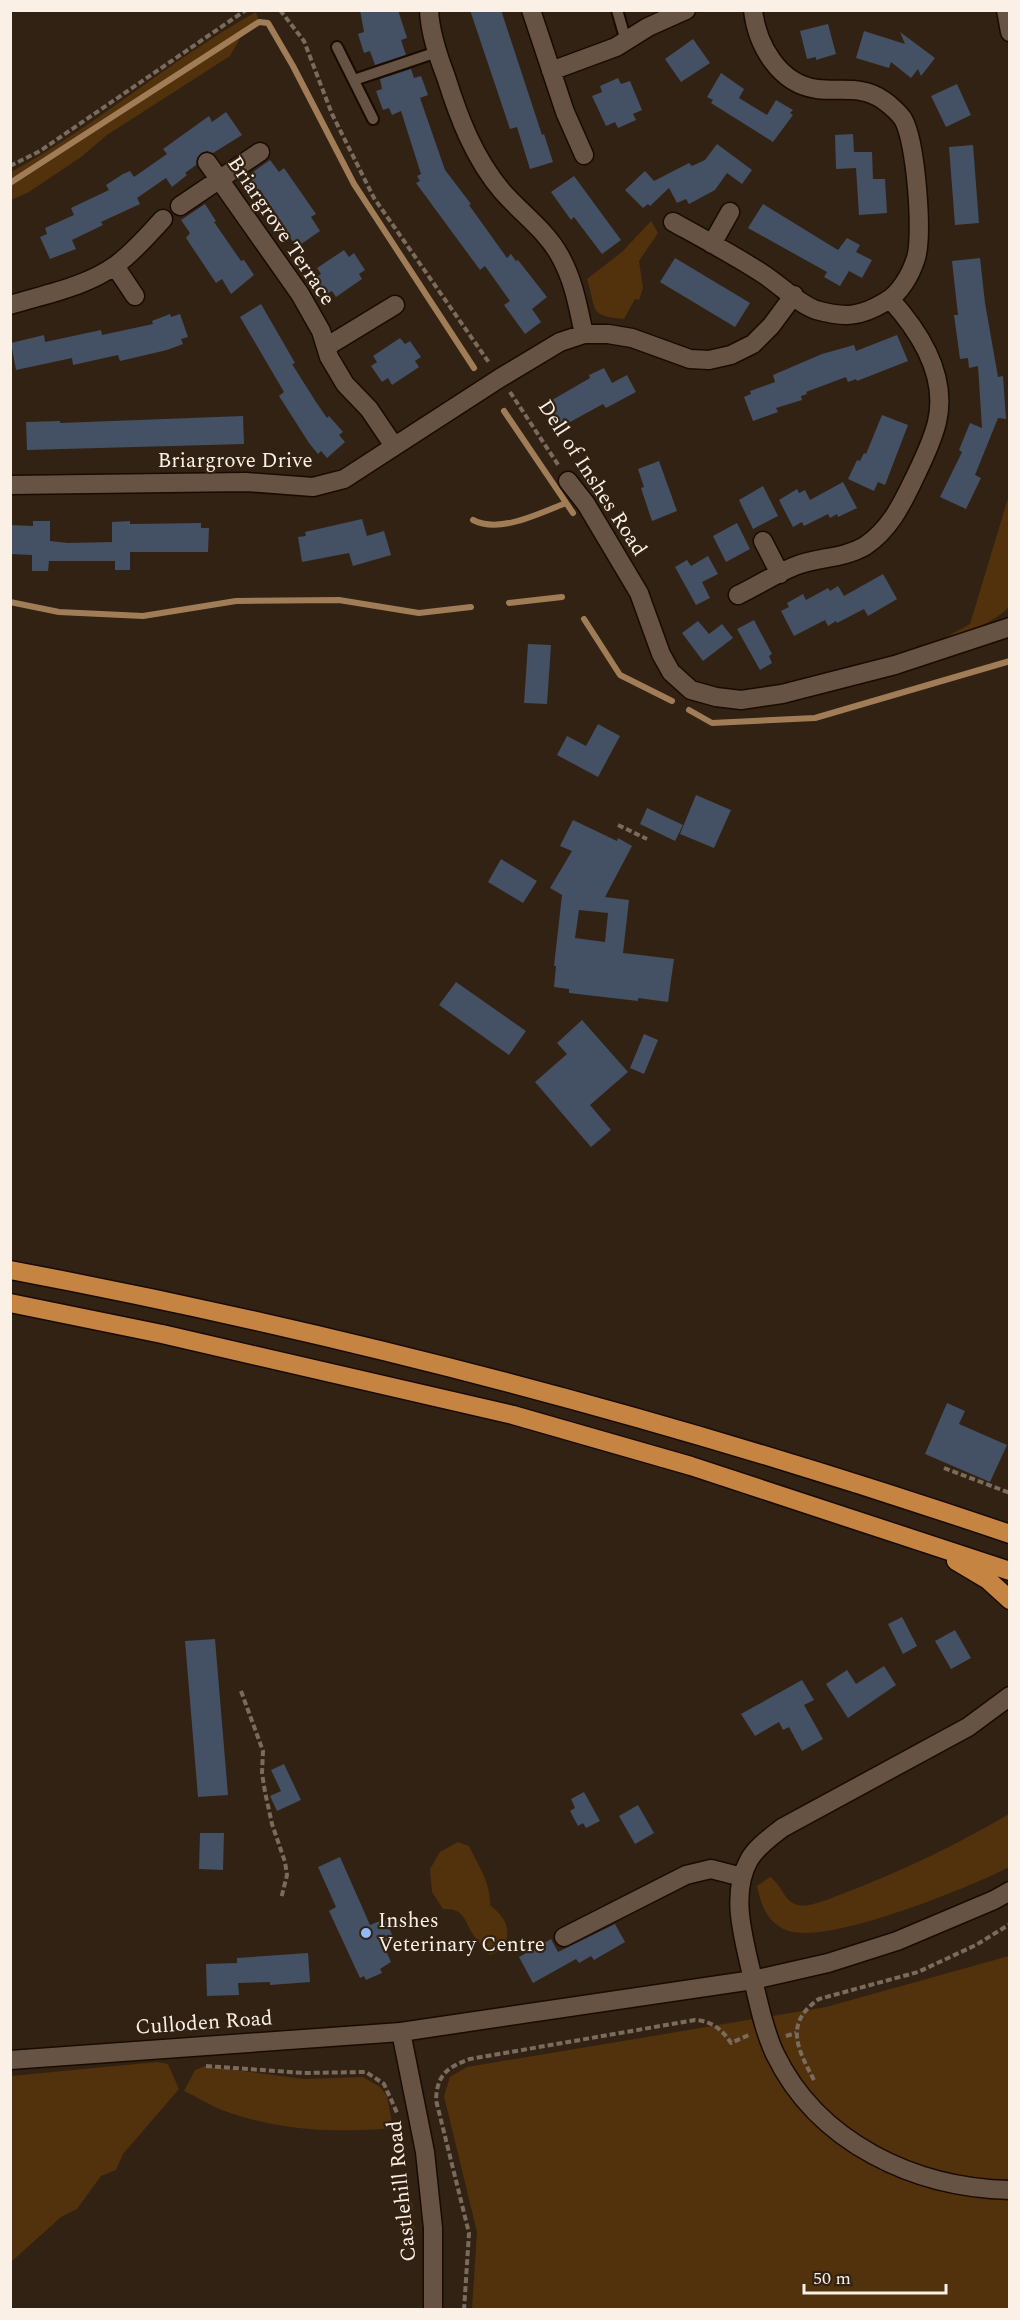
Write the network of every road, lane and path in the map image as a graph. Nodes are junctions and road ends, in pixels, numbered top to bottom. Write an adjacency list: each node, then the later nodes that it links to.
1 (246, 10): 19 (path)
2 (280, 10): 34 (path, Dell of Inshes Road)
3 (429, 10): 12 (street)
4 (531, 10): 13 (street)
5 (617, 10): 10 (lane)
6 (686, 10): 10 (street)
7 (753, 10): 29 (street)
8 (1006, 10): 9 (street)
9 (1010, 32)
10 (626, 41): 13 (street)
11 (337, 47): 14 (lane)
12 (437, 52): 14 (lane); 32 (street)
13 (551, 71): 17 (street)
14 (354, 80): 15 (lane)
15 (373, 119)
16 (260, 152): 20 (street)
17 (584, 155)
18 (207, 162): 20 (street, Briargrove Terrace)
19 (10, 166)
20 (219, 179): 21 (street); 33 (street, Briargrove Terrace)
21 (180, 206)
22 (730, 212): 25 (street)
23 (163, 219): 26 (street)
24 (673, 222): 25 (street)
25 (712, 244): 27 (street)
26 (115, 266): 28 (street); 30 (street)
27 (794, 295): 29 (street); 32 (street)
28 (135, 296)
29 (890, 300): 39 (street)
30 (10, 305)
31 (394, 305): 33 (street)
32 (584, 334): 34 (street, Briargrove Drive)
33 (326, 347): 35 (street, Briargrove Terrace)
34 (500, 378): 35 (street, Briargrove Drive); 36 (path, Dell of Inshes Road)
35 (394, 446): 37 (street, Briargrove Drive)
36 (568, 481): 41 (street, Dell of Inshes Road)
37 (10, 485)
38 (763, 541): 39 (street)
39 (780, 574): 40 (street)
40 (738, 596)
41 (1010, 627)
42 (618, 825): 43 (path)
43 (647, 839)
44 (10, 1270): 48 (highway)
45 (10, 1303): 49 (highway)
46 (944, 1468): 47 (path)
47 (1010, 1493)
48 (1010, 1534)
49 (922, 1541): 50 (highway); 51 (highway)
50 (1010, 1571)
51 (1010, 1600)
52 (241, 1691): 56 (path)
53 (1010, 1696): 54 (street)
54 (742, 1877): 58 (street); 59 (street)
55 (1010, 1891): 59 (street, Culloden Road)
56 (281, 1899)
57 (1010, 1924): 64 (path)
58 (564, 1937)
59 (753, 1980): 60 (street, Culloden Road); 66 (street)
60 (401, 2032): 62 (street, Culloden Road); 67 (street, Castlehill Road)
61 (731, 2043): 68 (path)
62 (10, 2060)
63 (205, 2066): 65 (path)
64 (820, 2086)
65 (397, 2115)
66 (1010, 2190)
67 (433, 2310)
68 (464, 2310)

